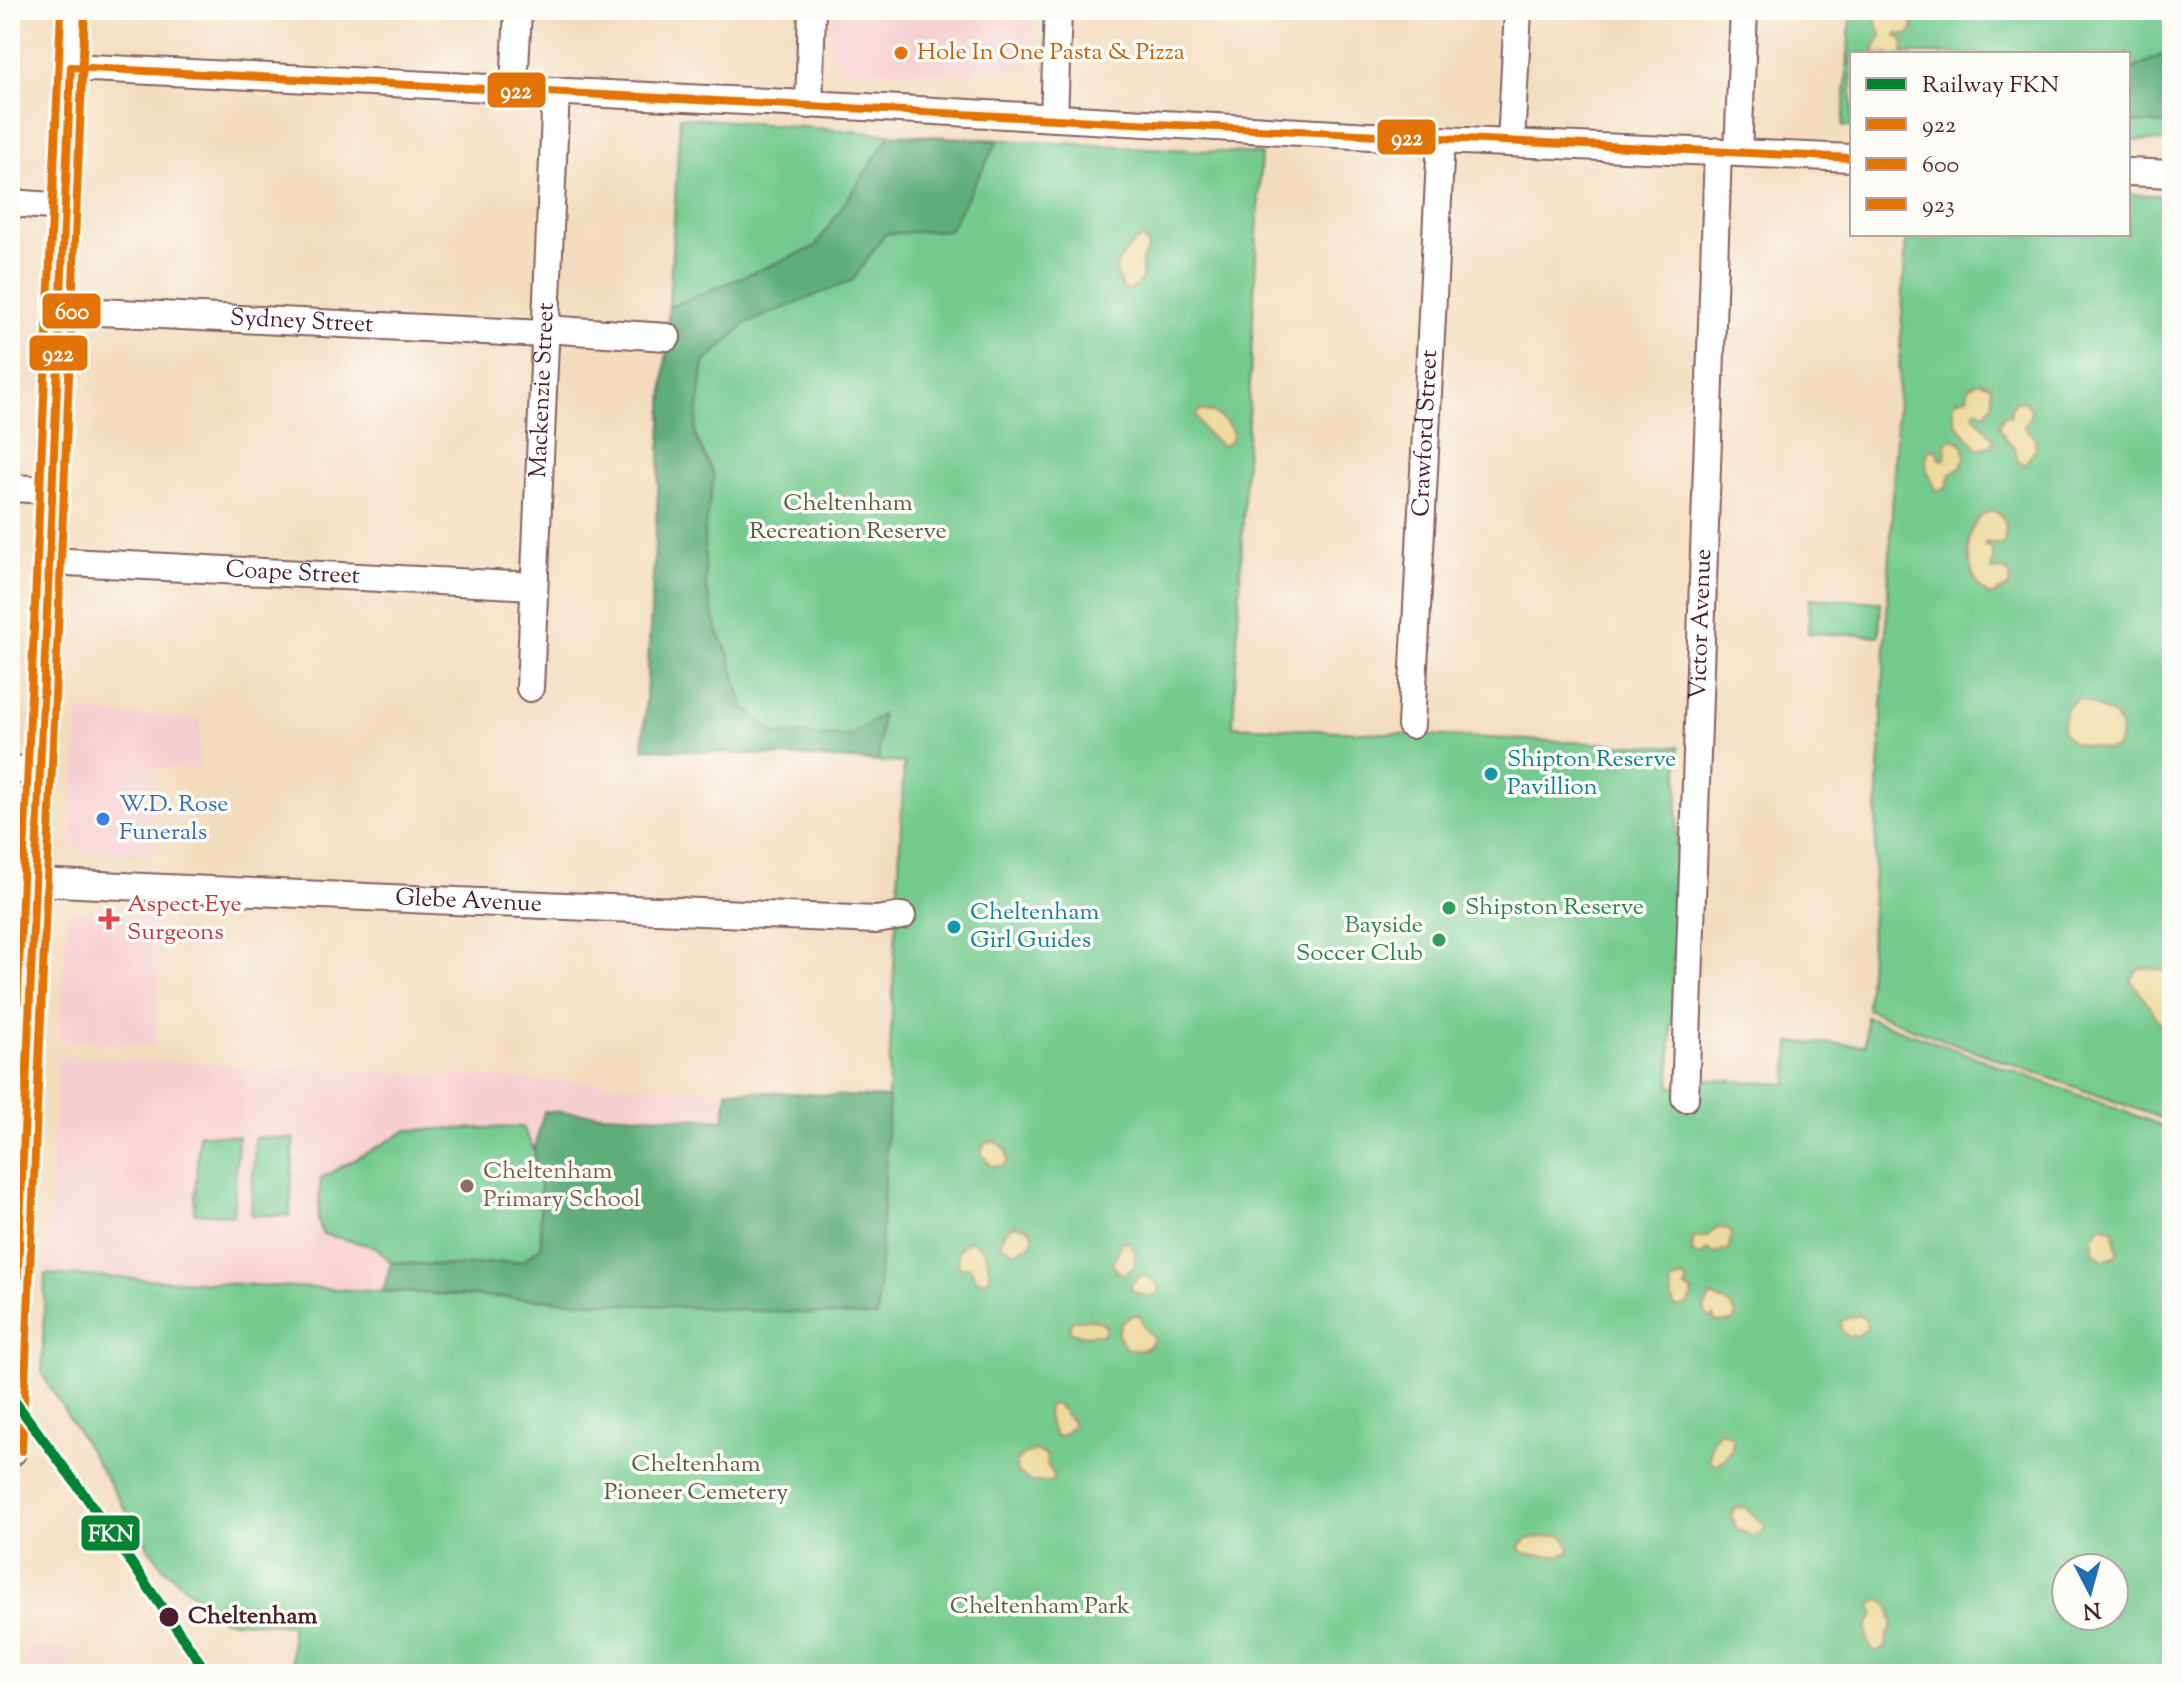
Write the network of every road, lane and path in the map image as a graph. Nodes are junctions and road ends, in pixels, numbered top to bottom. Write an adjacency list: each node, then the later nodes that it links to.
1 (73, 10): 7 (main road)
2 (518, 10): 8 (street)
3 (812, 10): 10 (street)
4 (1058, 10): 11 (street)
5 (1518, 10): 13 (street)
6 (1744, 10): 14 (street, Victor Avenue)
7 (71, 67): 8 (street); 19 (main road)
8 (514, 89): 9 (street)
9 (556, 91): 10 (street); 21 (street, Mackenzie Street)
10 (809, 105): 11 (street)
11 (1054, 118): 12 (street)
12 (1441, 140): 13 (street); 28 (street, Crawford Street)
13 (1511, 143): 14 (street)
14 (1728, 152): 15 (street); 33 (street, Victor Avenue)
15 (1850, 158)
16 (2130, 172): 17 (street)
17 (2172, 174)
18 (10, 203): 19 (street)
19 (65, 207): 20 (main road)
20 (60, 310): 21 (street, Sydney Street); 24 (main road)
21 (544, 332): 22 (street, Sydney Street); 26 (street, Mackenzie Street)
22 (667, 337)
23 (10, 488): 24 (street)
24 (52, 490): 25 (main road)
25 (49, 561): 26 (street, Coape Street); 29 (main road)
26 (534, 586): 27 (street, Mackenzie Street)
27 (530, 688)
28 (1411, 725)
29 (25, 770): 30 (main road)
30 (35, 882): 31 (street, Glebe Avenue); 32 (main road)
31 (902, 916)
32 (20, 1013): 34 (main road)
33 (1685, 1098)
34 (11, 1396): 35 (main road)
35 (10, 1450)

